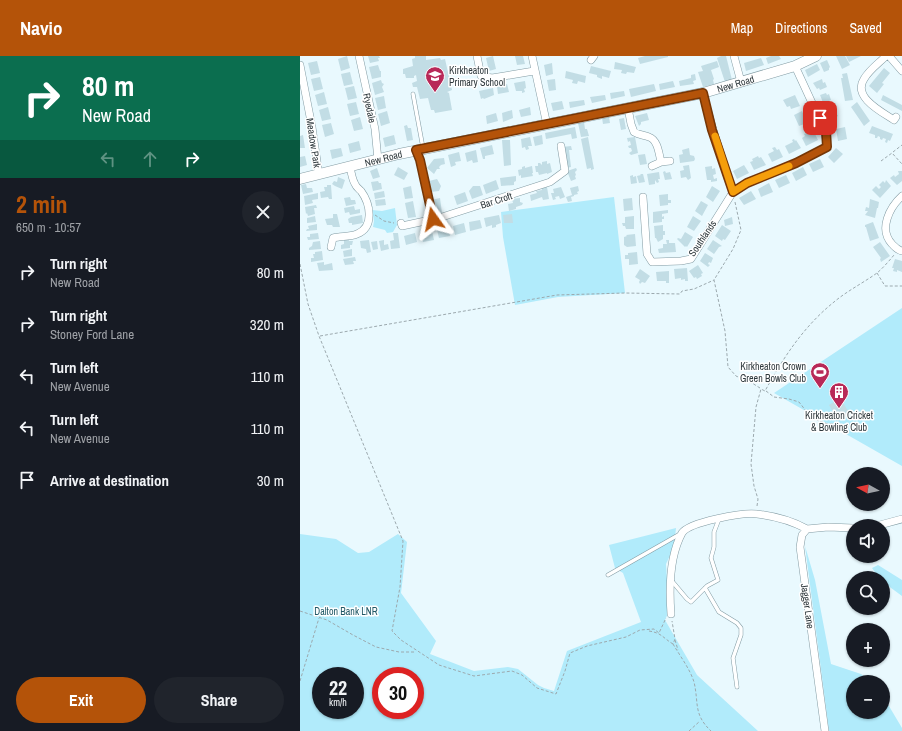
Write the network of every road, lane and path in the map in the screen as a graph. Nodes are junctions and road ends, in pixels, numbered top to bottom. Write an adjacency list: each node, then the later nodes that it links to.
1 (359, 56): 21 (street, Ryedale)
2 (477, 56): 9 (street)
3 (532, 56): 9 (street)
4 (734, 56): 11 (street)
5 (816, 56): 7 (street, New Road)
6 (887, 56): 10 (street); 15 (street)
7 (800, 61): 11 (street, New Road); 30 (street)
8 (300, 65): 28 (street, Meadow Park)
9 (534, 71): 16 (street)
10 (902, 71)
11 (741, 82): 12 (street, New Road)
12 (703, 93): 14 (street, New Road); 30 (street)
13 (413, 94): 19 (lane)
14 (628, 108): 16 (street, New Road); 24 (street)
15 (896, 116)
16 (547, 124): 19 (street, New Road)
17 (561, 146): 34 (street, Bar Croft)
18 (902, 146): 20 (path)
19 (419, 150): 21 (street, New Road); 34 (street)
20 (892, 153): 23 (path); 25 (path)
21 (378, 160): 26 (street, New Road)
22 (670, 160): 24 (street)
23 (881, 161)
24 (661, 162): 27 (street)
25 (902, 164)
26 (350, 166): 28 (street, New Road); 33 (street)
27 (652, 166)
28 (319, 174): 29 (street, New Road)
29 (300, 179)
30 (733, 192): 32 (street, Southlands); 40 (path)
31 (902, 196): 37 (street)
32 (651, 203)
33 (369, 214): 35 (path); 36 (street)
34 (433, 219): 35 (street, Bar Croft)
35 (401, 223)
36 (331, 247)
37 (900, 250): 39 (path)
38 (300, 264): 42 (path)
39 (877, 272): 41 (path); 44 (path)
40 (714, 280): 42 (path); 43 (path)
41 (902, 286)
42 (319, 336): 63 (path)
43 (761, 389): 44 (path); 46 (path)
44 (765, 391): 45 (path)
45 (840, 423)
46 (756, 513): 47 (street); 51 (street)
47 (719, 519): 52 (street); 55 (lane)
48 (902, 520): 49 (street)
49 (890, 523)
50 (846, 528): 51 (street)
51 (807, 529): 70 (street, Jagger Lane)
52 (682, 533): 53 (lane); 54 (street)
53 (608, 575)
54 (669, 579): 55 (lane); 57 (street)
55 (705, 588): 66 (lane)
56 (300, 611): 58 (path)
57 (671, 611): 60 (path); 61 (path)
58 (319, 617): 63 (path); 65 (path)
59 (649, 632): 60 (path)
60 (659, 632): 62 (path); 63 (path)
61 (675, 640): 62 (path); 64 (path)
62 (673, 644): 64 (path)
63 (418, 652)
64 (678, 652): 67 (path)
65 (300, 681)
66 (738, 687)
67 (701, 720): 68 (path); 69 (path)
68 (689, 731)
69 (710, 731)
70 (825, 731)

